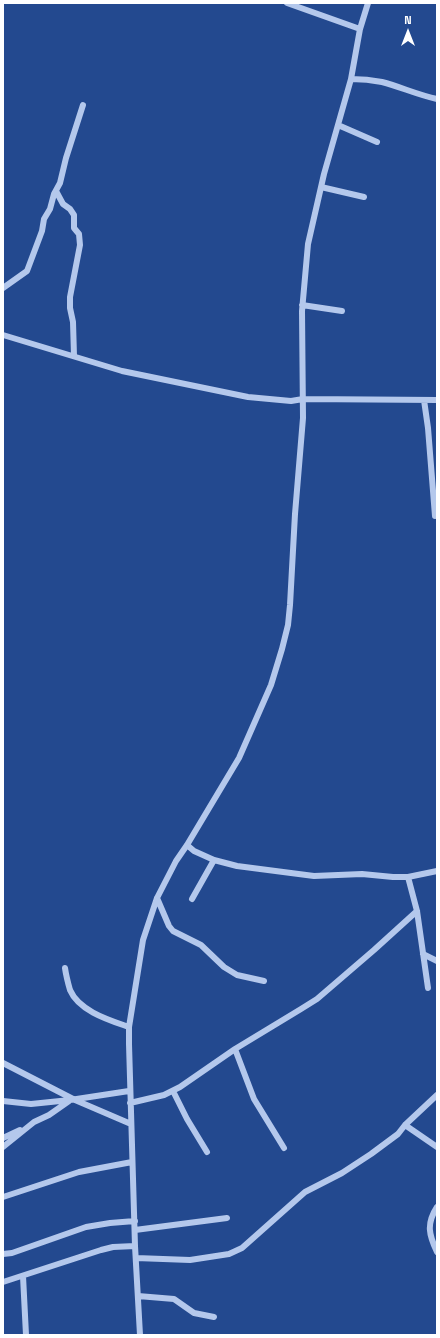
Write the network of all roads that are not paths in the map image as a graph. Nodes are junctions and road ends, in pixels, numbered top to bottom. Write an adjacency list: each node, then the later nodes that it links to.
1 (287, 3): 3 (street)
2 (368, 3): 3 (street)
3 (360, 29): 4 (street)
4 (351, 79): 5 (street); 7 (street)
5 (437, 99)
6 (83, 105): 10 (street)
7 (338, 125): 8 (street); 9 (street)
8 (377, 142)
9 (321, 187): 11 (street); 13 (street)
10 (56, 191): 12 (street); 16 (street)
11 (364, 197)
12 (3, 288)
13 (302, 305): 14 (street); 17 (street)
14 (342, 311)
15 (3, 335): 16 (street)
16 (74, 356): 17 (street)
17 (303, 399): 18 (street); 21 (street)
18 (424, 400): 19 (street); 20 (street)
19 (437, 400)
20 (435, 516)
21 (187, 846): 22 (street); 25 (street)
22 (214, 860): 24 (street); 26 (street)
23 (437, 871): 24 (street)
24 (408, 877): 27 (street)
25 (157, 898): 31 (street); 33 (street)
26 (192, 899)
27 (417, 912): 28 (street); 34 (street)
28 (423, 954): 29 (street); 32 (street)
29 (437, 961)
30 (65, 968): 33 (street)
31 (264, 981)
32 (428, 988)
33 (130, 1027): 36 (street)
34 (235, 1049): 37 (street); 48 (street)
35 (3, 1063): 39 (street)
36 (129, 1091): 39 (street); 41 (street)
37 (173, 1091): 41 (street); 49 (street)
38 (437, 1094): 44 (street)
39 (73, 1100): 40 (street); 42 (street); 43 (street)
40 (3, 1101)
41 (130, 1103): 43 (street)
42 (34, 1122): 45 (street); 46 (street)
43 (131, 1124): 50 (street)
44 (405, 1125): 47 (street); 59 (street)
45 (3, 1138)
46 (3, 1147)
47 (437, 1147)
48 (284, 1148)
49 (207, 1152)
50 (132, 1162): 51 (street); 54 (street)
51 (3, 1197)
52 (437, 1207): 57 (street)
53 (227, 1218): 55 (street)
54 (135, 1221): 55 (street); 58 (street)
55 (135, 1230): 56 (street)
56 (135, 1246): 59 (street); 60 (street)
57 (437, 1252)
58 (3, 1254)
59 (136, 1258): 62 (street)
60 (23, 1276): 61 (street); 64 (street)
61 (3, 1282)
62 (138, 1296): 63 (street); 65 (street)
63 (214, 1317)
64 (26, 1335)
65 (140, 1335)

